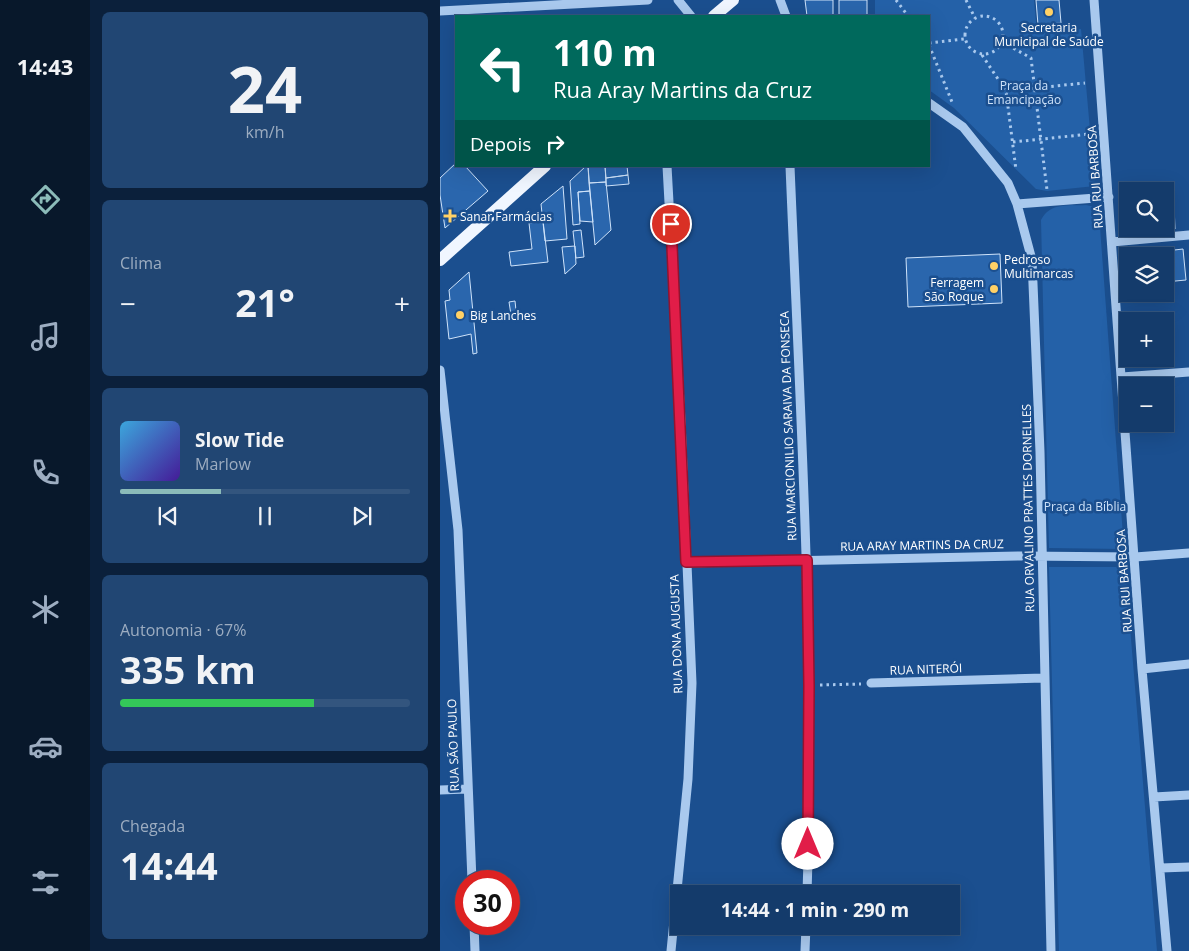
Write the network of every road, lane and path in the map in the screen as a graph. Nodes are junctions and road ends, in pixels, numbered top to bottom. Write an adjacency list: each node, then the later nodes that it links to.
1 (648, 0): 8 (street)
2 (678, 0): 9 (street)
3 (733, 0): 10 (main road)
4 (780, 0): 11 (street)
5 (896, 0): 12 (path)
6 (966, 0): 13 (path)
7 (1094, 0): 32 (street, RUA RUI BARBOSA)
8 (440, 11)
9 (690, 15)
10 (715, 15)
11 (786, 15)
12 (907, 15)
13 (975, 18): 14 (path); 15 (path)
14 (964, 39): 16 (path); 18 (path)
15 (1002, 42): 18 (path); 20 (path)
16 (930, 44)
17 (930, 47): 23 (path)
18 (982, 55): 21 (path)
19 (1085, 83): 20 (path)
20 (1036, 88): 21 (path); 25 (path)
21 (1006, 91): 26 (path)
22 (930, 104): 33 (street, RUA ORVALINO PRATTES DORNELLES)
23 (954, 108)
24 (1090, 134): 25 (path)
25 (1042, 138): 26 (path); 31 (path)
26 (1013, 142): 30 (path)
27 (544, 167): 36 (main road)
28 (667, 167): 45 (street, RUA DONA AUGUSTA)
29 (790, 167): 44 (street, RUA MARCIONILIO SARAIVA DA FONSECA)
30 (1016, 170)
31 (1047, 191)
32 (1109, 197): 33 (street); 35 (street, RUA RUI BARBOSA)
33 (1017, 204): 42 (street, RUA ORVALINO PRATTES DORNELLES)
34 (1189, 235): 35 (street)
35 (1112, 242): 39 (street, RUA RUI BARBOSA)
36 (440, 259)
37 (440, 370): 51 (street, RUA SÃO PAULO)
38 (1189, 372): 39 (street)
39 (1122, 377)
40 (1126, 432): 43 (street, RUA RUI BARBOSA)
41 (1189, 553): 43 (street, RUA ARAY MARTINS DA CRUZ)
42 (1042, 556): 43 (street, RUA ARAY MARTINS DA CRUZ); 44 (street, RUA ARAY MARTINS DA CRUZ); 48 (street, RUA ORVALINO PRATTES DORNELLES)
43 (1135, 558): 47 (street, RUA RUI BARBOSA)
44 (807, 560): 45 (street, RUA ARAY MARTINS DA CRUZ); 50 (street, RUA MARCIONILIO SARAIVA DA FONSECA)
45 (686, 562): 62 (street, RUA DONA AUGUSTA)
46 (1189, 664): 47 (street)
47 (1142, 670): 54 (street, RUA RUI BARBOSA)
48 (1044, 678): 49 (street, RUA NITERÓI); 64 (street, RUA ORVALINO PRATTES DORNELLES)
49 (871, 683): 50 (path)
50 (809, 686): 58 (street, RUA MARCIONILIO SARAIVA DA FONSECA)
51 (467, 789): 52 (street); 57 (street, RUA SÃO PAULO)
52 (440, 790)
53 (1189, 795): 54 (street)
54 (1154, 797): 56 (street, RUA RUI BARBOSA)
55 (1189, 867): 56 (street)
56 (1161, 868): 65 (street, RUA RUI BARBOSA)
57 (471, 870)
58 (807, 885)
59 (474, 935): 61 (street)
60 (806, 935): 63 (street)
61 (475, 951)
62 (671, 951)
63 (805, 951)
64 (1051, 951)
65 (1168, 951)

